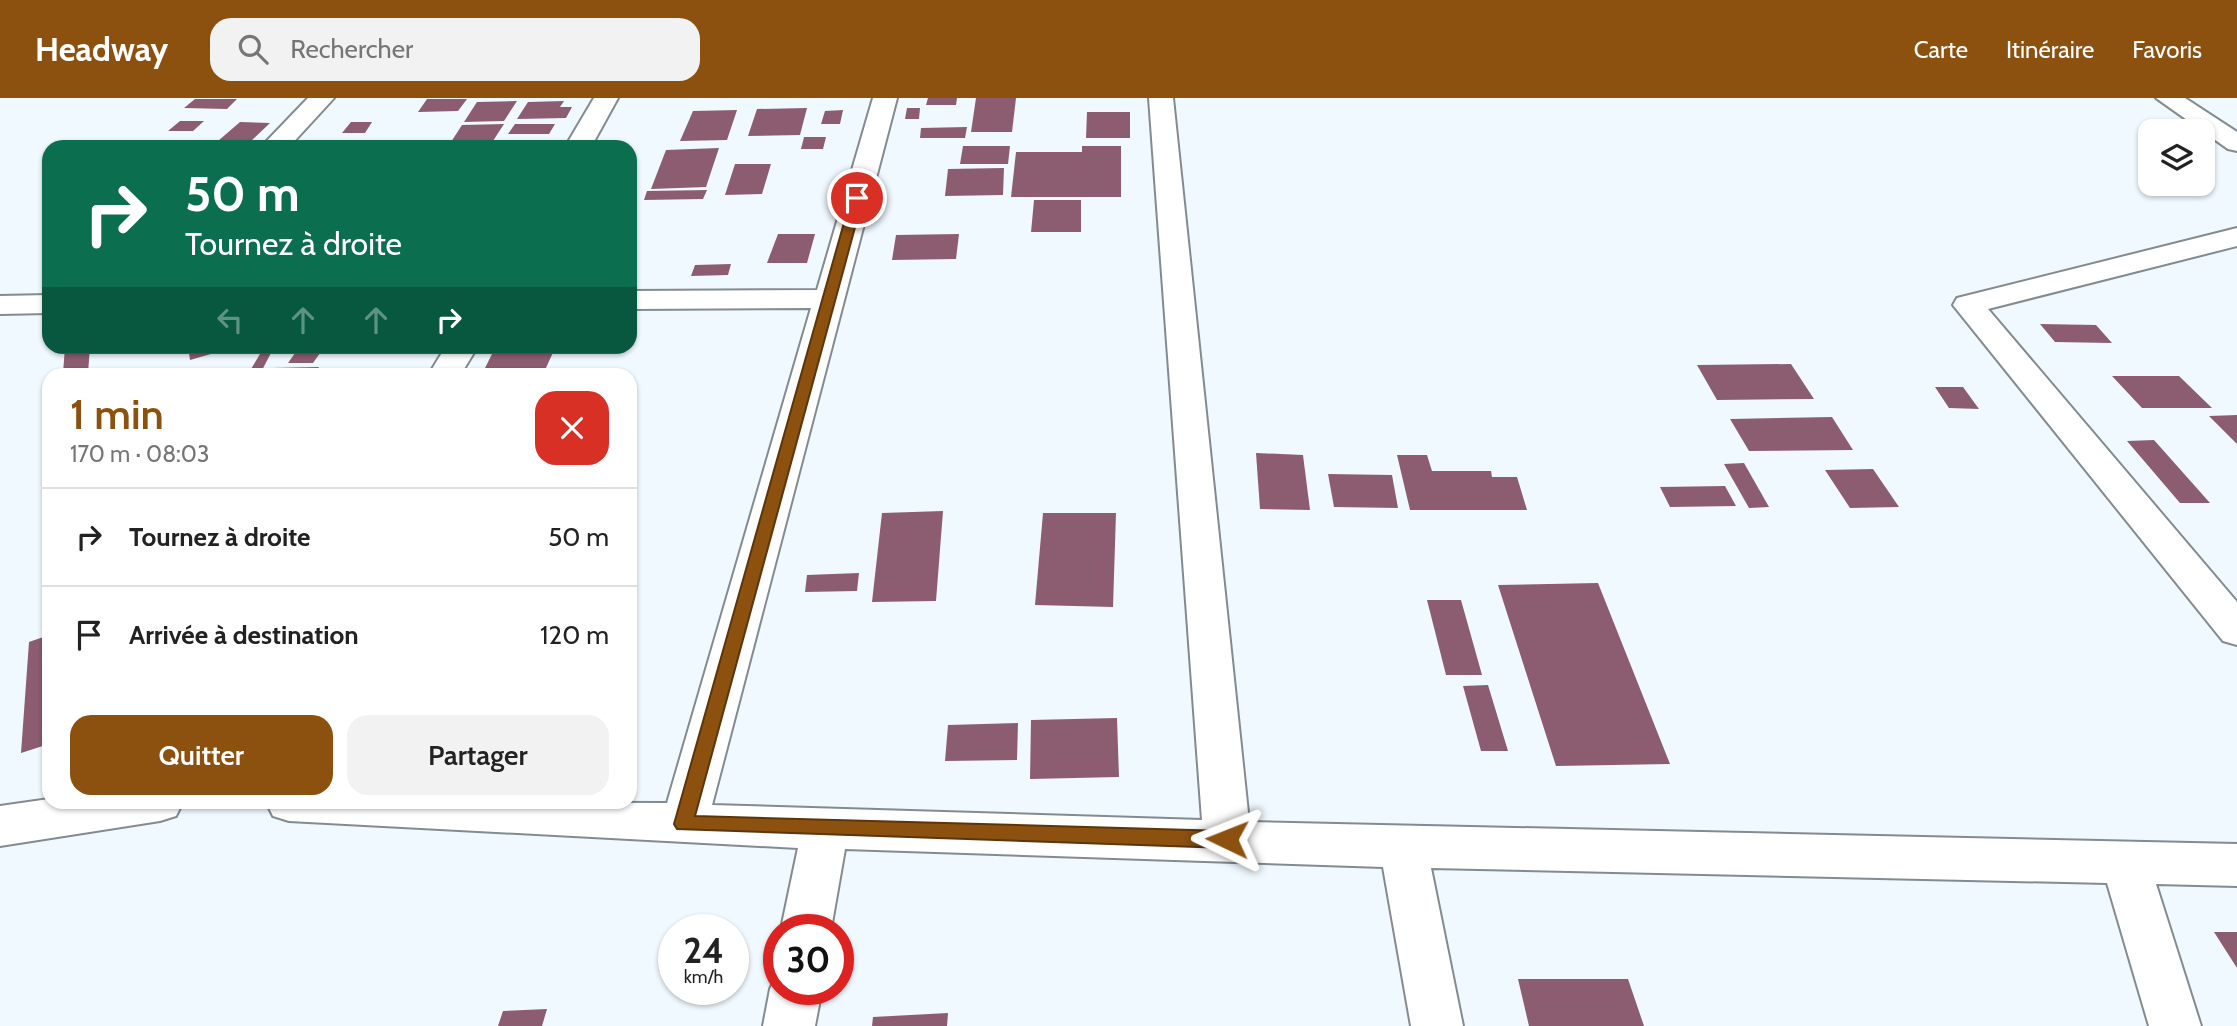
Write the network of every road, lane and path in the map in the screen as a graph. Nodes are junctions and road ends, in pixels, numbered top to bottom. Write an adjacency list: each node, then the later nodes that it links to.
1 (322, 98): 6 (street)
2 (607, 98): 7 (street)
3 (885, 98): 10 (street)
4 (1161, 98): 20 (street)
5 (2168, 98): 8 (street)
6 (281, 140)
7 (582, 140)
8 (2237, 143)
9 (2237, 237): 14 (street)
10 (829, 299): 11 (street); 17 (street)
11 (637, 300)
12 (42, 304): 13 (street)
13 (0, 305)
14 (2237, 630)
15 (113, 809): 18 (street)
16 (415, 809): 17 (street)
17 (684, 824): 19 (street)
18 (0, 826)
19 (825, 828): 20 (street); 24 (street)
20 (1227, 839): 21 (street)
21 (1403, 847): 22 (street); 27 (street)
22 (2125, 863): 23 (street); 28 (street)
23 (2237, 865)
24 (809, 914)
25 (793, 1005): 26 (street)
26 (789, 1026)
27 (1437, 1026)
28 (2175, 1026)

